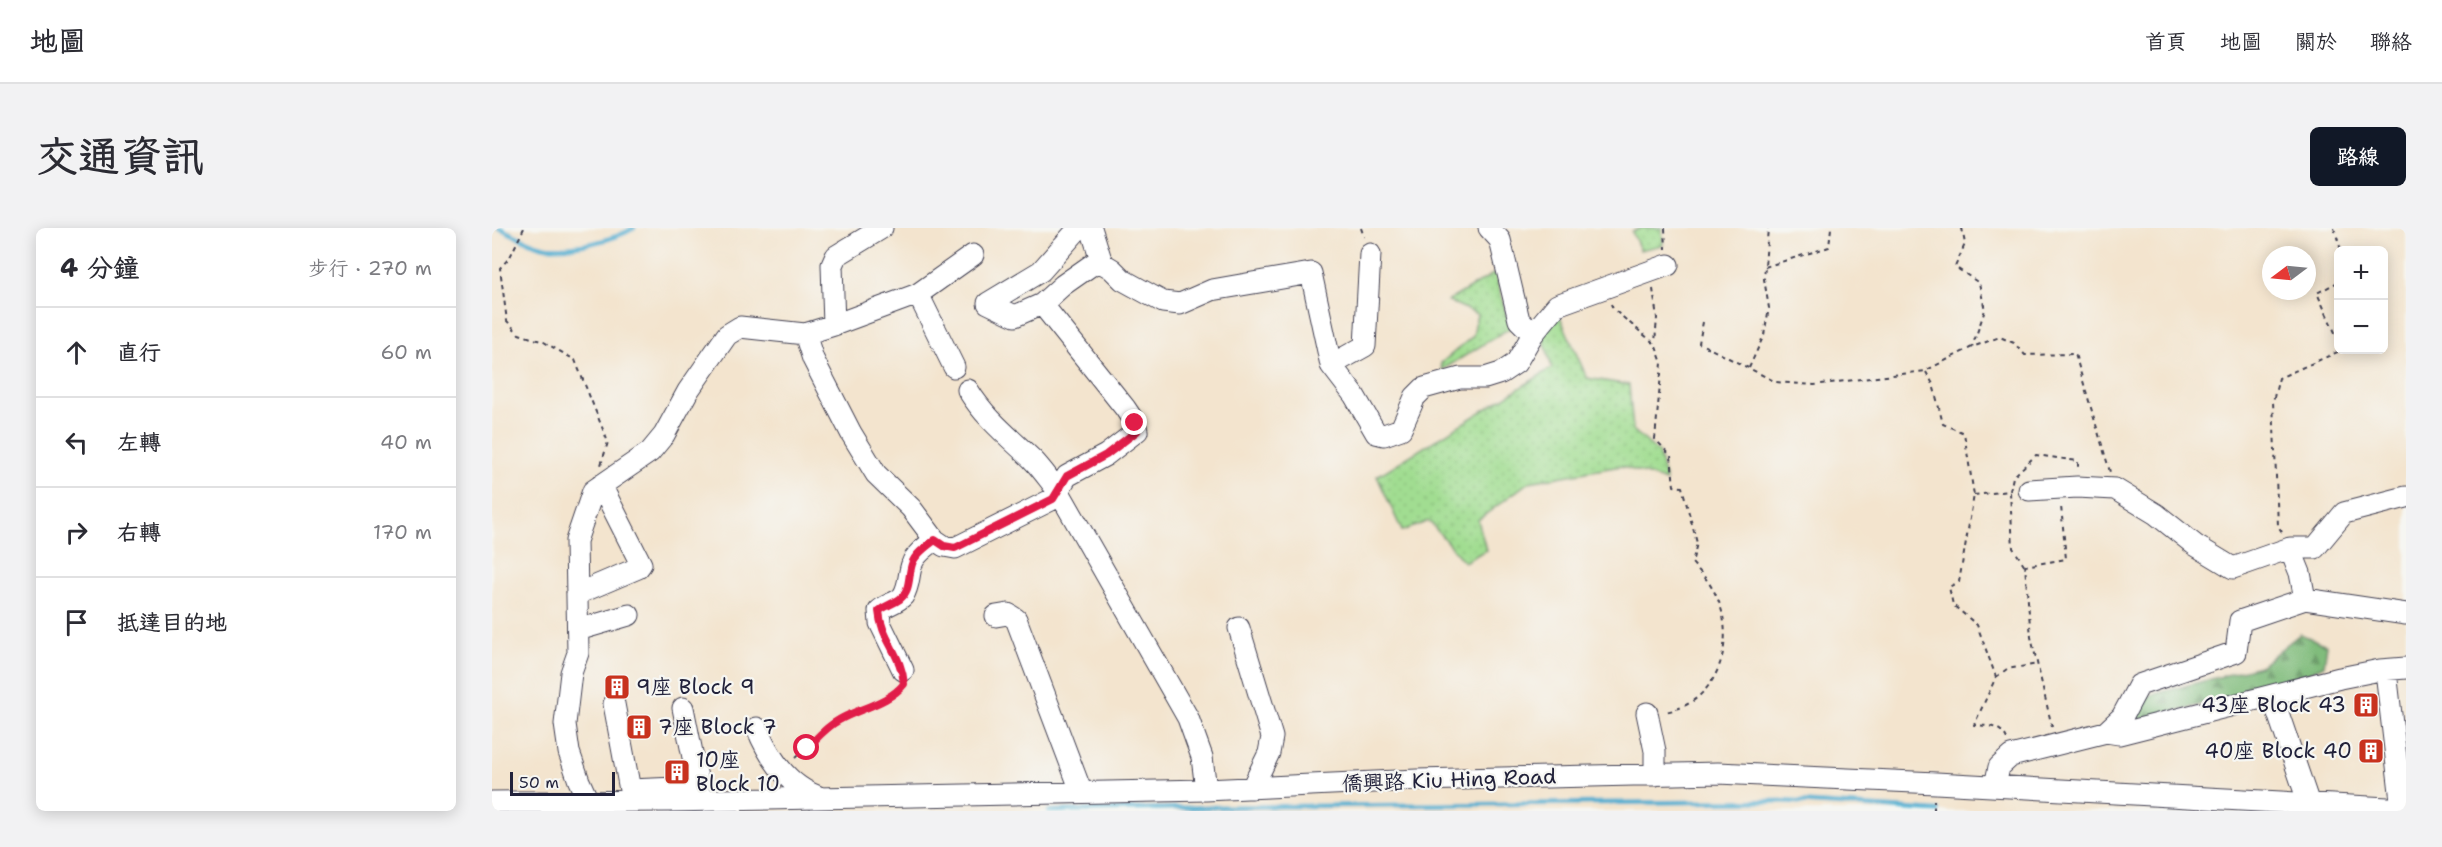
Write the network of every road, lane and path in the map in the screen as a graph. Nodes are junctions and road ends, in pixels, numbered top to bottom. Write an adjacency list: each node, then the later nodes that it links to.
1 (882, 228): 21 (street)
2 (1079, 228): 19 (street)
3 (1091, 228): 13 (street)
4 (1489, 228): 24 (street)
5 (1768, 228): 14 (path)
6 (1831, 228): 14 (path)
7 (1962, 228): 26 (path)
8 (2334, 228): 10 (path)
9 (524, 229): 33 (path)
10 (2340, 246)
11 (1370, 254): 28 (street)
12 (973, 255): 18 (street)
13 (1102, 263): 19 (street); 28 (street)
14 (1766, 267): 30 (path)
15 (1659, 268): 17 (street); 25 (path)
16 (2334, 284): 22 (path)
17 (1605, 288): 24 (street); 25 (path)
18 (918, 294): 21 (street); 29 (street)
19 (1042, 304): 37 (street)
20 (1703, 322): 30 (path)
21 (834, 325): 23 (street)
22 (2334, 330)
23 (805, 334): 33 (street); 39 (street)
24 (1533, 334): 28 (street)
25 (1655, 344): 57 (path)
26 (1972, 347): 31 (path); 35 (path)
27 (2334, 354): 40 (path)
28 (1331, 365)
29 (954, 367)
30 (1749, 368): 31 (path)
31 (1925, 371): 52 (path)
32 (968, 390): 37 (street)
33 (597, 488): 42 (street); 42 (street)
34 (2060, 488): 35 (street); 36 (street); 41 (path)
35 (2115, 489): 40 (street)
36 (2019, 490): 41 (path)
37 (1059, 492): 39 (street); 66 (street)
38 (2406, 497): 40 (street)
39 (935, 540): 51 (street)
40 (2290, 548): 43 (street)
41 (2025, 566): 49 (path)
42 (576, 594): 48 (street)
43 (2305, 598): 44 (street); 59 (street)
44 (2406, 614)
45 (629, 615): 48 (street)
46 (996, 616): 67 (street)
47 (1239, 628): 65 (street)
48 (578, 630): 71 (street)
49 (2038, 664): 52 (path); 60 (path)
50 (2406, 668): 59 (street)
51 (903, 670): 62 (path)
52 (1996, 677): 61 (path)
53 (2386, 680): 73 (street)
54 (614, 704): 68 (street)
55 (683, 708): 68 (street)
56 (2277, 710): 72 (street)
57 (1647, 713): 63 (street)
58 (758, 728): 62 (street)
59 (2106, 732): 60 (street)
60 (2055, 744): 61 (street)
61 (2011, 756): 64 (street)
62 (781, 770): 69 (street)
63 (1655, 775): 64 (street, 僑興路 Kiu Hing Road); 65 (street, 僑興路 Kiu Hing Road)
64 (1995, 786): 72 (street, 僑興路 Kiu Hing Road)
65 (1252, 788): 66 (street, 僑興路 Kiu Hing Road)
66 (1206, 789): 67 (street, 僑興路 Kiu Hing Road)
67 (1080, 791): 69 (street, 僑興路 Kiu Hing Road)
68 (650, 795): 69 (street, 僑興路 Kiu Hing Road); 71 (street, 僑興路 Kiu Hing Road)
69 (821, 797)
70 (492, 802): 71 (street, 僑興路 Kiu Hing Road)
71 (589, 803)
72 (2308, 804): 73 (street, 僑興路 Kiu Hing Road)
73 (2404, 809)

